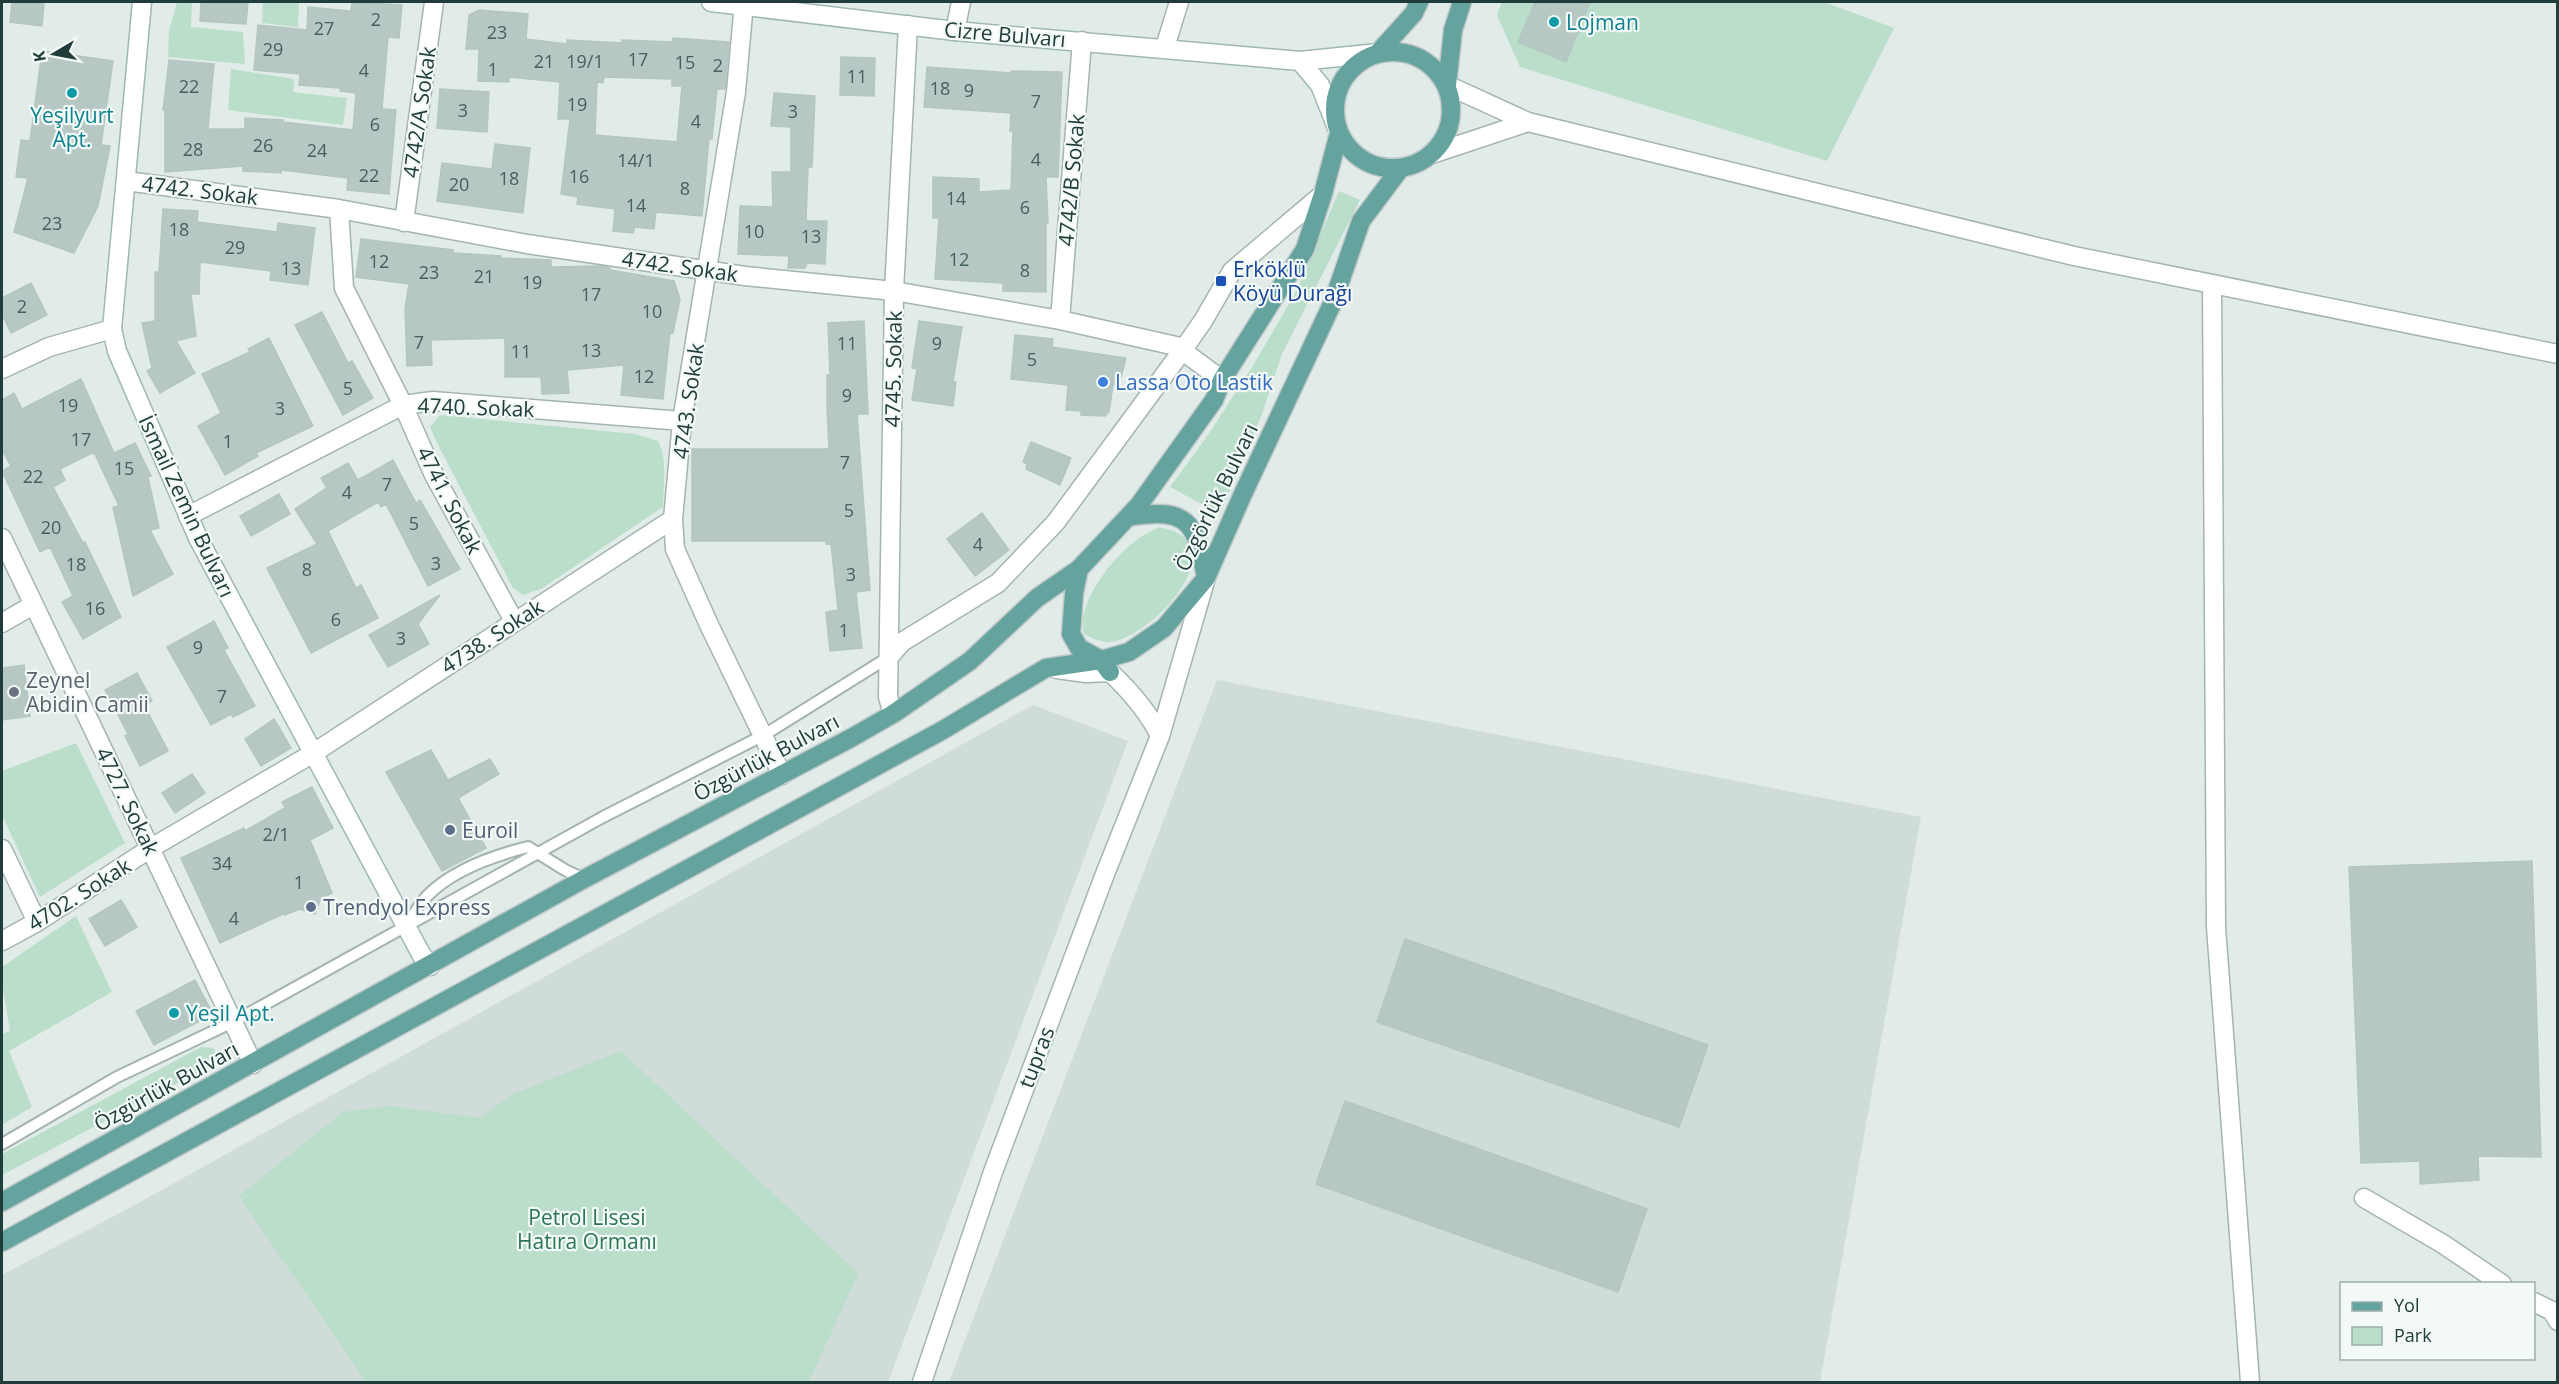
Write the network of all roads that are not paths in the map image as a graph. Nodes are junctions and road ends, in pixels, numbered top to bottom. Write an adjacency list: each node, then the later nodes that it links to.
1 (142, 2): 20 (street, İsmail Zemin Bulvarı)
2 (434, 2): 23 (street, 4742/A Sokak)
3 (711, 2): 8 (street, Cizre Bulvarı)
4 (961, 2): 10 (street)
5 (1179, 2): 12 (street)
6 (1419, 2): 13 (main road)
7 (1462, 2): 15 (main road)
8 (744, 4): 9 (street, Cizre Bulvarı); 24 (street, 4743. Sokak)
9 (908, 25): 10 (street, Cizre Bulvarı); 26 (street, 4745. Sokak)
10 (955, 31): 11 (street, Cizre Bulvarı)
11 (1082, 41): 12 (street, Cizre Bulvarı); 27 (street, 4742/B Sokak)
12 (1165, 47): 14 (street, Cizre Bulvarı)
13 (1378, 53): 14 (street, Cizre Bulvarı); 15 (main road); 17 (main road)
14 (1300, 61): 17 (street)
15 (1447, 85): 16 (street); 18 (main road)
16 (1528, 123): 18 (street); 25 (street)
17 (1339, 133): 19 (main road); 21 (main road, Özgürlük Bulvarı)
18 (1432, 154): 19 (main road)
19 (1400, 169): 40 (main road, Özgörlük Bulvarı)
20 (126, 181): 22 (street, 4742. Sokak); 28 (street, İsmail Zemin Bulvarı)
21 (1323, 194): 29 (street); 32 (main road, Özgürlük Bulvarı)
22 (339, 209): 23 (street, 4742. Sokak); 33 (street, 4741. Sokak)
23 (404, 222): 24 (street, 4742. Sokak)
24 (708, 270): 26 (street, 4742. Sokak); 34 (street, 4743. Sokak)
25 (2212, 284): 30 (street); 69 (street)
26 (894, 291): 27 (street, 4742. Sokak); 44 (street, 4745. Sokak)
27 (1060, 320): 29 (street, 4742. Sokak)
28 (112, 329): 31 (street); 35 (street, İsmail Zemin Bulvarı)
29 (1182, 351): 32 (street, 4742. Sokak); 44 (street)
30 (2558, 354)
31 (2, 369)
32 (1222, 380): 36 (main road, Özgürlük Bulvarı)
33 (403, 405): 34 (street, 4740. Sokak); 35 (street, 4740. Sokak); 42 (street, 4741. Sokak)
34 (682, 421): 37 (street, 4743. Sokak)
35 (188, 516): 49 (street, İsmail Zemin Bulvarı)
36 (1128, 517): 39 (main road, Özgürlük Bulvarı); 40 (main road)
37 (673, 519): 42 (street, 4738. Sokak); 47 (street, 4743. Sokak)
38 (2, 538): 41 (street, 4727. Sokak)
39 (1079, 569): 45 (main road); 46 (main road, Özgürlük Bulvarı)
40 (1206, 578): 45 (main road, Özgörlük Bulvarı); 48 (street, tupras)
41 (33, 605): 43 (street); 52 (street, 4727. Sokak)
42 (514, 621): 49 (street, 4738. Sokak)
43 (2, 623)
44 (889, 657): 46 (street, 4745. Sokak); 47 (lane)
45 (1106, 666): 48 (street); 64 (main road, Özgörlük Bulvarı)
46 (893, 714): 50 (main road, Özgürlük Bulvarı)
47 (764, 735): 50 (street, 4743. Sokak); 53 (lane)
48 (1160, 736): 68 (street, tupras)
49 (312, 754): 52 (street, 4702. Sokak); 56 (street, İsmail Zemin Bulvarı)
50 (782, 775): 54 (main road, Özgürlük Bulvarı)
51 (2, 849): 55 (street)
52 (151, 849): 55 (street, 4702. Sokak); 59 (street, 4727. Sokak)
53 (538, 853): 54 (lane); 56 (lane); 56 (lane)
54 (584, 879): 58 (main road, Özgürlük Bulvarı)
55 (37, 922): 57 (street, 4702. Sokak)
56 (406, 925): 58 (street, İsmail Zemin Bulvarı); 59 (lane)
57 (2, 941)
58 (430, 966): 60 (main road, Özgürlük Bulvarı)
59 (233, 1022): 60 (street, 4727. Sokak); 61 (lane)
60 (253, 1064): 63 (main road, Özgürlük Bulvarı)
61 (2, 1144)
62 (2364, 1198): 65 (street)
63 (2, 1203)
64 (2, 1242)
65 (2499, 1282)
66 (2535, 1302): 67 (street)
67 (2558, 1321)
68 (922, 1383)
69 (2250, 1383)

